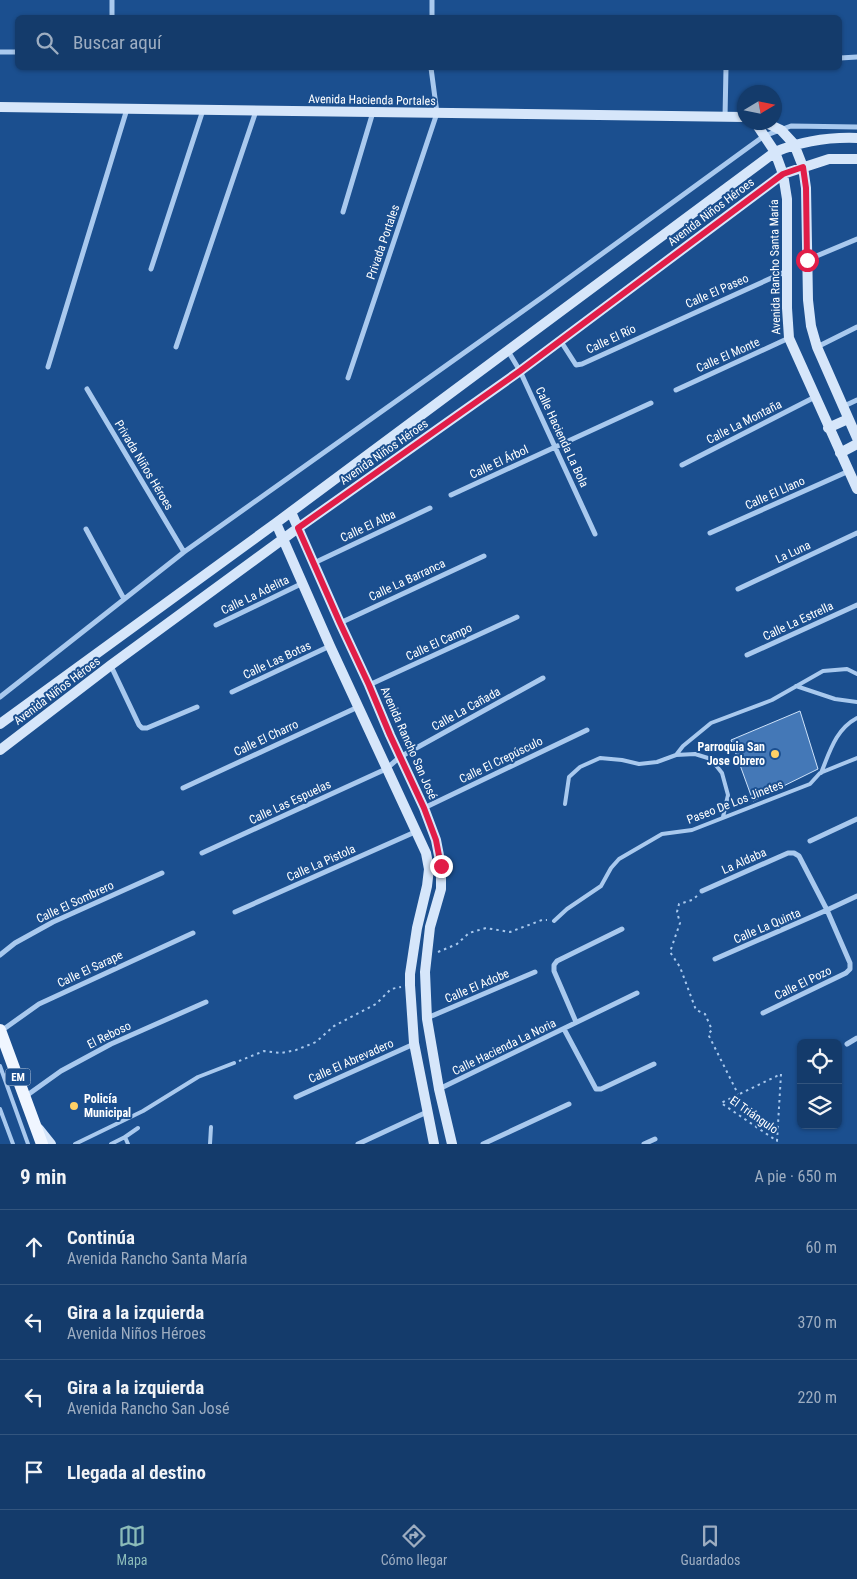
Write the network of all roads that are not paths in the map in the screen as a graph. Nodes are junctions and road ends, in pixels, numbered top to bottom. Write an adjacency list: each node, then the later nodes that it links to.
1 (112, 0): 3 (street)
2 (432, 0): 4 (street)
3 (112, 15)
4 (432, 15)
5 (0, 52): 6 (street)
6 (15, 52)
7 (857, 57): 8 (street)
8 (842, 58)
9 (431, 70): 16 (street)
10 (726, 70): 17 (street)
11 (0, 107): 12 (main road, Avenida Hacienda Portales)
12 (127, 109): 13 (main road, Avenida Hacienda Portales); 42 (street)
13 (203, 110): 14 (main road, Avenida Hacienda Portales); 33 (street)
14 (256, 111): 15 (main road, Avenida Hacienda Portales); 39 (street)
15 (373, 112): 16 (main road, Avenida Hacienda Portales); 30 (street)
16 (437, 113): 17 (main road, Avenida Hacienda Portales); 44 (street, Privada Portales)
17 (725, 117): 18 (main road, Avenida Hacienda Portales)
18 (737, 117)
19 (857, 127): 22 (street)
20 (760, 130): 23 (main road)
21 (781, 130): 23 (street); 25 (main road)
22 (782, 130)
23 (764, 136): 26 (main road); 70 (street)
24 (857, 138): 25 (main road, Avenida Niños Héroes)
25 (794, 144): 26 (main road, Avenida Niños Héroes); 28 (main road)
26 (775, 152): 29 (main road, Avenida Rancho Santa María); 41 (main road, Avenida Niños Héroes)
27 (857, 159): 28 (main road, Avenida Niños Héroes)
28 (803, 167): 29 (main road, Avenida Niños Héroes); 32 (main road)
29 (783, 174): 34 (main road, Avenida Rancho Santa María); 38 (main road, Avenida Niños Héroes)
30 (342, 212)
31 (857, 239): 32 (street)
32 (807, 260): 40 (main road)
33 (151, 269)
34 (787, 270): 35 (street, Calle El Paseo); 37 (main road, Avenida Rancho Santa María)
35 (681, 318): 38 (street, Calle El Río)
36 (857, 327): 40 (street)
37 (789, 338): 46 (street, Calle El Monte); 47 (main road, Avenida Rancho Santa María)
38 (560, 340): 43 (main road, Avenida Niños Héroes)
39 (176, 347)
40 (817, 347): 50 (main road)
41 (508, 350): 43 (street, Calle Hacienda La Bola); 62 (main road, Avenida Niños Héroes)
42 (48, 367)
43 (520, 371): 55 (street, Calle Hacienda La Bola); 64 (main road, Avenida Niños Héroes)
44 (348, 378)
45 (87, 389): 70 (street, Privada Niños Héroes)
46 (676, 390)
47 (814, 397): 52 (main road, Avenida Rancho Santa María); 57 (street, Calle La Montaña)
48 (857, 400): 50 (street)
49 (650, 403): 55 (street, Calle El Árbol)
50 (842, 407): 51 (main road)
51 (848, 420): 52 (main road); 53 (main road)
52 (828, 428): 56 (main road, Avenida Rancho Santa María)
53 (857, 438)
54 (857, 444): 56 (main road)
55 (555, 447): 60 (street, Calle El Árbol); 68 (street, Calle Hacienda La Bola)
56 (840, 453): 58 (main road, Avenida Rancho Santa María)
57 (682, 465)
58 (849, 471): 59 (main road, Avenida Rancho Santa María); 66 (street, Calle El Llano)
59 (857, 489)
60 (451, 495)
61 (430, 508): 72 (street, Calle El Alba)
62 (291, 512): 63 (main road, Avenida Niños Héroes); 64 (main road, Avenida Rancho San José)
63 (276, 523): 69 (main road); 93 (main road, Avenida Niños Héroes)
64 (298, 528): 69 (main road, Avenida Niños Héroes); 72 (main road, Avenida Rancho San José)
65 (86, 529): 75 (street)
66 (710, 533)
67 (857, 533): 74 (street, La Luna)
68 (595, 534)
69 (284, 539): 73 (main road); 82 (main road, Avenida Niños Héroes)
70 (184, 552): 75 (street)
71 (484, 556): 78 (street, Calle La Barranca)
72 (314, 563): 78 (main road, Avenida Rancho San José)
73 (303, 583): 79 (street, Calle La Adelita); 80 (main road)
74 (738, 589)
75 (124, 599): 88 (street)
76 (857, 604): 81 (street, Calle La Estrella)
77 (517, 617): 85 (street, Calle El Campo)
78 (340, 623): 85 (main road, Avenida Rancho San José)
79 (216, 625)
80 (330, 646): 87 (street, Calle Las Botas); 91 (main road)
81 (747, 655)
82 (111, 666): 90 (street); 95 (main road, Avenida Niños Héroes)
83 (857, 674): 86 (lane)
84 (543, 678): 98 (street, Calle La Cañada)
85 (369, 685): 98 (main road, Avenida Rancho San José)
86 (796, 686): 89 (lane); 96 (lane)
87 (232, 692)
88 (0, 697)
89 (857, 702)
90 (197, 706)
91 (358, 707): 100 (main road); 102 (street, Calle El Charro)
92 (857, 718): 101 (lane)
93 (0, 724)
94 (587, 730): 104 (street, Calle El Crepúsculo)
95 (3, 748): 97 (main road)
96 (676, 755): 103 (lane); 105 (lane)
97 (0, 756)
98 (400, 757): 100 (street, Calle La Cañada); 104 (main road, Avenida Rancho San José)
99 (857, 758): 101 (lane, Paseo De Los Jinetes)
100 (386, 769): 107 (main road); 109 (street, Calle Las Espuelas)
101 (820, 773): 105 (lane, Paseo De Los Jinetes)
102 (183, 788)
103 (565, 804)
104 (424, 808): 124 (main road, Avenida Rancho San José)
105 (723, 818): 115 (lane, Paseo De Los Jinetes)
106 (857, 819): 108 (street)
107 (416, 832): 114 (street, Calle La Pistola); 129 (main road)
108 (810, 841)
109 (202, 853)
110 (162, 874): 118 (street, Calle El Sombrero)
111 (702, 890): 113 (street, La Aldaba)
112 (857, 896): 113 (street, Calle La Quinta)
113 (827, 910): 119 (street, Calle La Quinta); 123 (street, Calle El Pozo)
114 (235, 912)
115 (554, 921)
116 (622, 929): 125 (street)
117 (193, 933): 127 (street, Calle El Sarape)
118 (0, 955)
119 (715, 959)
120 (535, 972): 124 (street, Calle El Adobe)
121 (638, 993): 125 (street, Calle Hacienda La Noria)
122 (206, 1002): 135 (street, El Reboso)
123 (763, 1013)
124 (427, 1019): 134 (main road, Avenida Rancho San José)
125 (576, 1022): 126 (street, Calle Hacienda La Noria)
126 (564, 1029): 132 (street); 134 (street, Calle Hacienda La Noria)
127 (0, 1030): 135 (main road, EM)
128 (857, 1038): 130 (street)
129 (414, 1043): 136 (street, Calle El Abrevadero); 139 (main road)
130 (847, 1044)
131 (234, 1064): 149 (lane)
132 (654, 1064)
133 (0, 1066): 146 (lane)
134 (439, 1090): 155 (main road, Avenida Rancho San José)
135 (25, 1097): 140 (main road, EM)
136 (296, 1097)
137 (569, 1104): 156 (street)
138 (0, 1109): 145 (lane)
139 (427, 1112): 153 (street); 154 (main road)
140 (35, 1125): 147 (main road, EM); 148 (main road)
141 (211, 1127): 152 (lane)
142 (138, 1128): 143 (lane)
143 (125, 1137): 150 (lane); 151 (lane)
144 (655, 1139): 157 (street)
145 (13, 1144)
146 (28, 1144)
147 (42, 1144)
148 (51, 1144)
149 (74, 1144)
150 (111, 1144)
151 (128, 1144)
152 (210, 1144)
153 (358, 1144)
154 (434, 1144)
155 (452, 1144)
156 (482, 1144)
157 (644, 1144)

